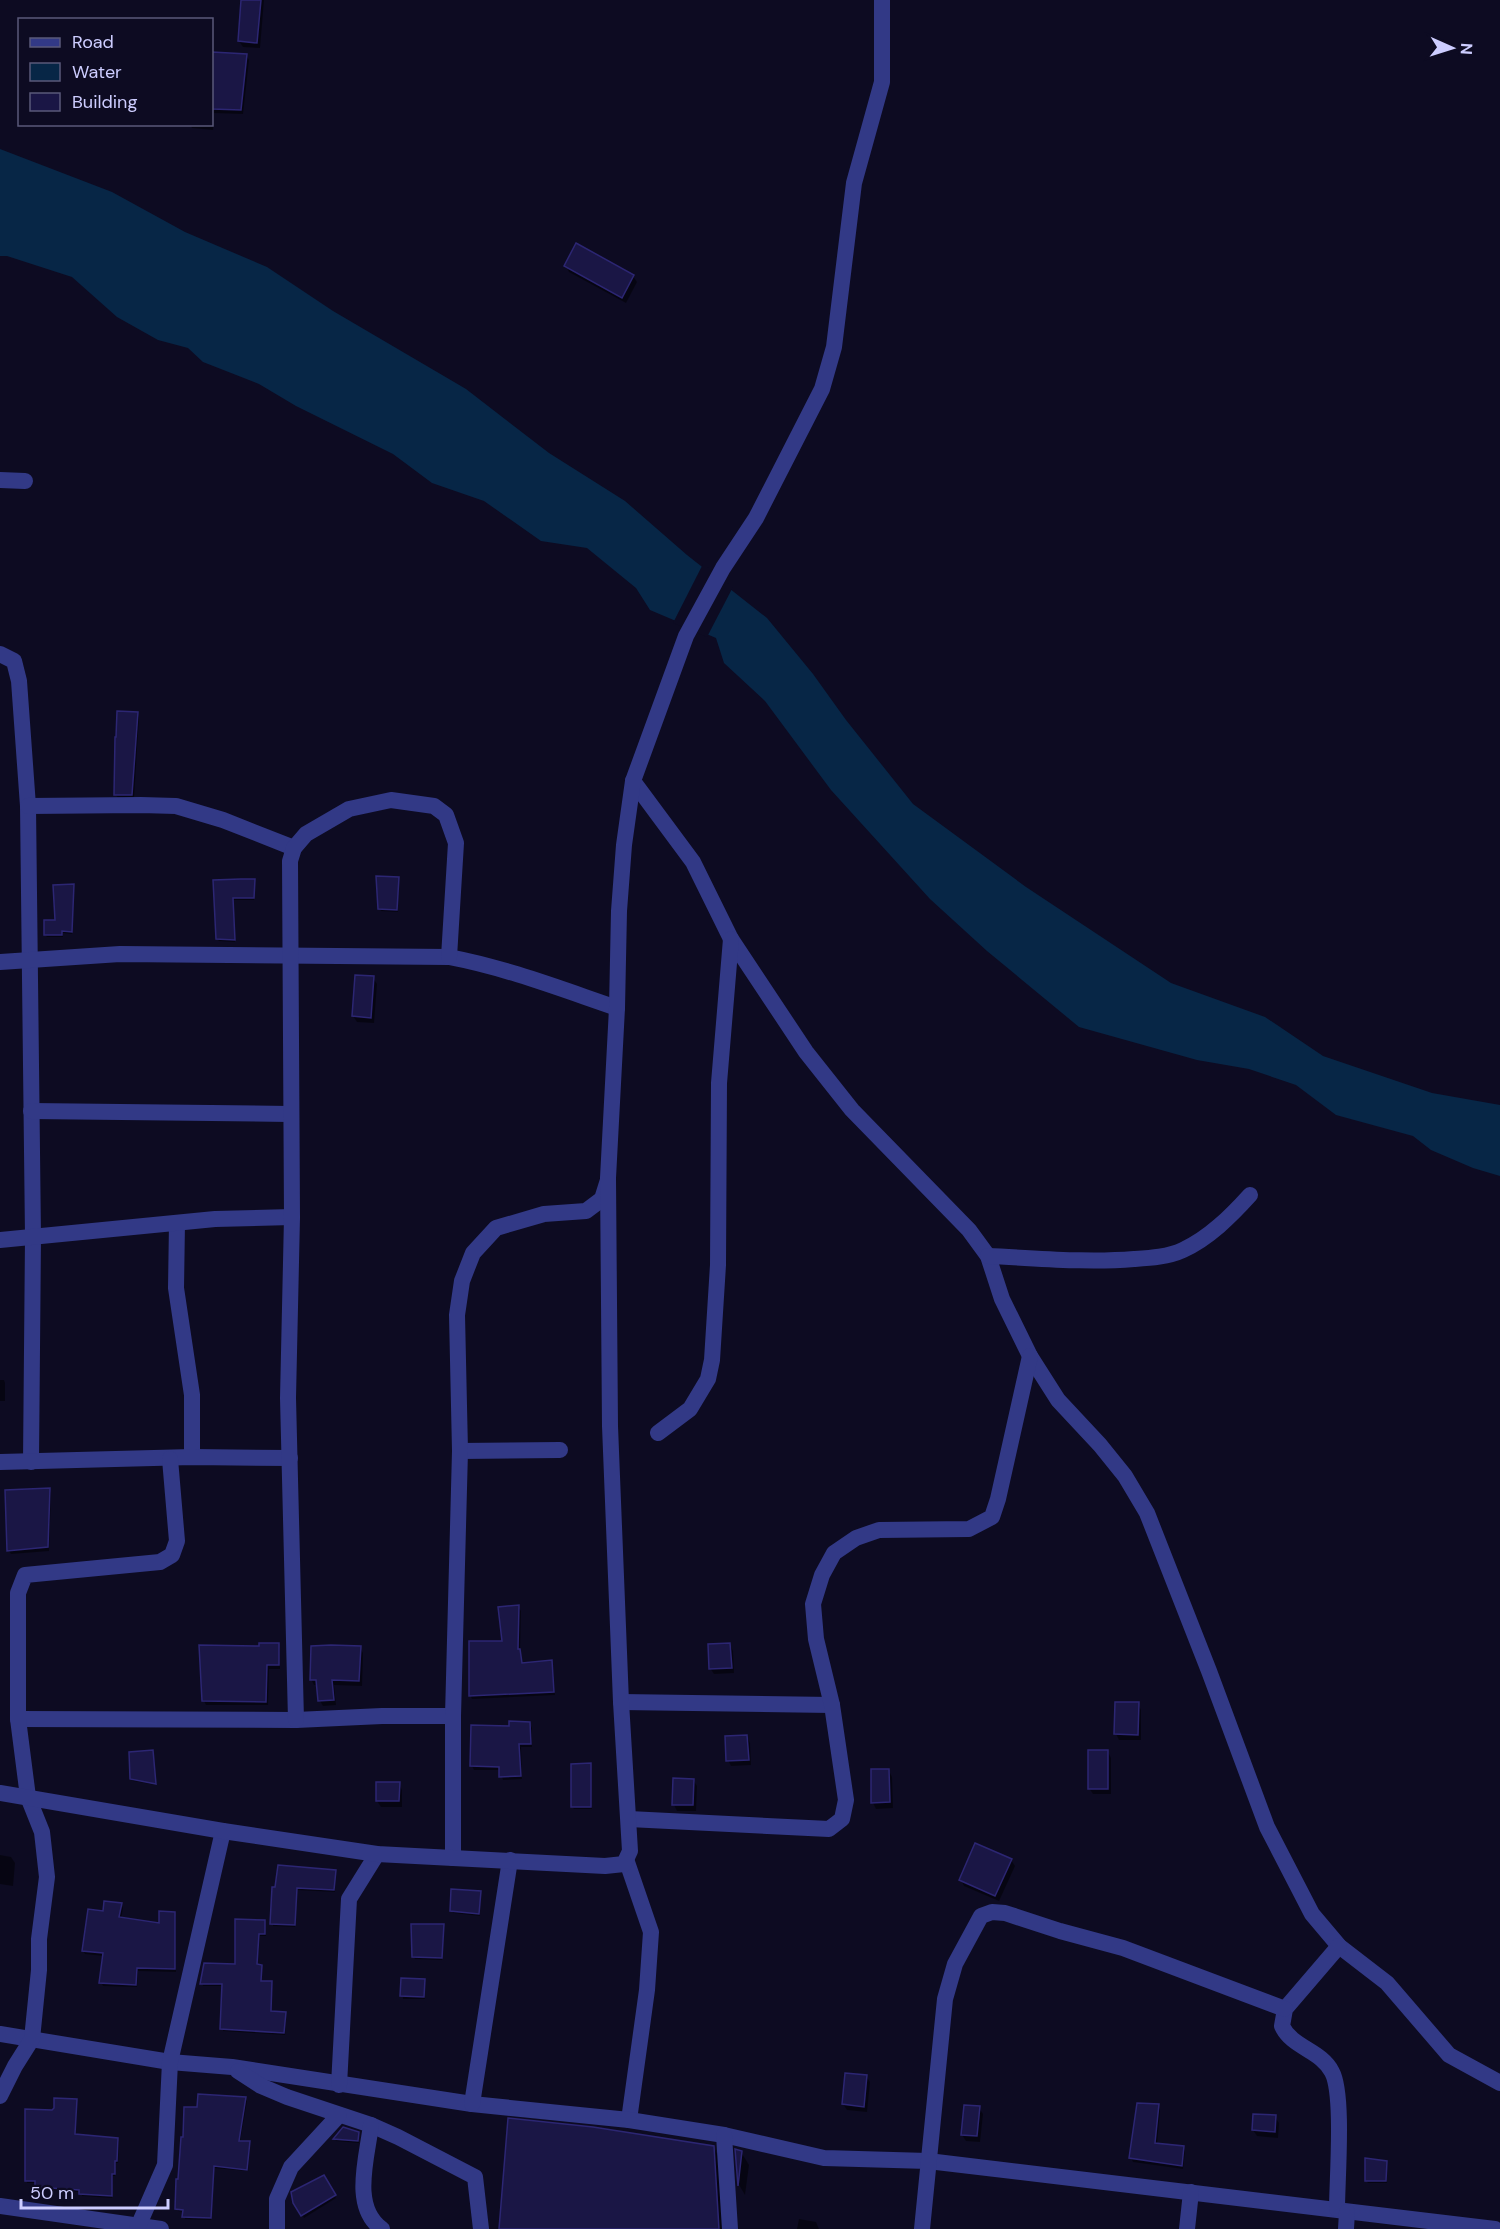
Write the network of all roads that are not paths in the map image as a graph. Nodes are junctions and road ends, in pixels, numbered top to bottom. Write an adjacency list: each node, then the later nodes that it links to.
1 (882, 0): 5 (street)
2 (0, 480): 3 (street)
3 (26, 481)
4 (0, 654): 6 (street)
5 (633, 781): 8 (street); 13 (street)
6 (28, 806): 7 (street); 11 (street)
7 (294, 848): 9 (street); 10 (street)
8 (731, 939): 22 (street); 24 (street)
9 (290, 956): 10 (street); 11 (street); 15 (street)
10 (449, 957): 13 (street)
11 (30, 960): 12 (street); 14 (street)
12 (0, 962)
13 (617, 1008): 16 (street)
14 (31, 1111): 15 (street); 20 (street)
15 (290, 1114): 18 (street)
16 (608, 1178): 26 (street); 32 (street)
17 (1250, 1195): 22 (street)
18 (292, 1217): 19 (street); 28 (street)
19 (177, 1223): 20 (street); 27 (street)
20 (33, 1237): 21 (street); 31 (street)
21 (0, 1240)
22 (988, 1256): 23 (street)
23 (1030, 1356): 33 (street); 45 (street)
24 (658, 1433)
25 (560, 1450): 26 (street)
26 (460, 1451): 34 (street)
27 (192, 1457): 28 (street); 29 (street)
28 (290, 1458): 36 (street)
29 (170, 1459): 31 (street); 35 (street)
30 (0, 1462): 31 (street)
31 (31, 1462)
32 (621, 1702): 33 (street); 39 (street)
33 (832, 1705): 39 (street)
34 (453, 1716): 36 (street); 42 (street)
35 (18, 1719): 36 (street); 38 (street)
36 (296, 1720)
37 (0, 1793): 38 (street)
38 (28, 1797): 40 (street); 48 (street)
39 (629, 1819): 44 (street)
40 (223, 1831): 41 (street); 49 (street)
41 (377, 1854): 42 (street); 52 (street)
42 (453, 1858): 43 (street)
43 (510, 1860): 44 (street); 54 (street)
44 (627, 1862): 56 (street)
45 (1339, 1946): 46 (street); 51 (street)
46 (1286, 2009): 59 (street); 62 (street)
47 (0, 2034): 48 (street)
48 (32, 2039): 49 (street); 53 (street)
49 (170, 2061): 50 (street); 63 (street)
50 (232, 2067): 52 (street); 55 (street)
51 (1500, 2083)
52 (339, 2085): 54 (street)
53 (0, 2096)
54 (472, 2104): 56 (street)
55 (339, 2115): 57 (street); 65 (street)
56 (629, 2120): 58 (street)
57 (371, 2125): 66 (street); 67 (street)
58 (724, 2135): 59 (street); 68 (street)
59 (928, 2161): 60 (street); 69 (street)
60 (1191, 2192): 62 (street); 70 (street)
61 (0, 2206): 63 (street)
62 (1344, 2217): 71 (street)
63 (137, 2228): 64 (street)
64 (161, 2229)
65 (277, 2229)
66 (382, 2229)
67 (481, 2229)
68 (730, 2229)
69 (922, 2229)
70 (1187, 2229)
71 (1495, 2229)

